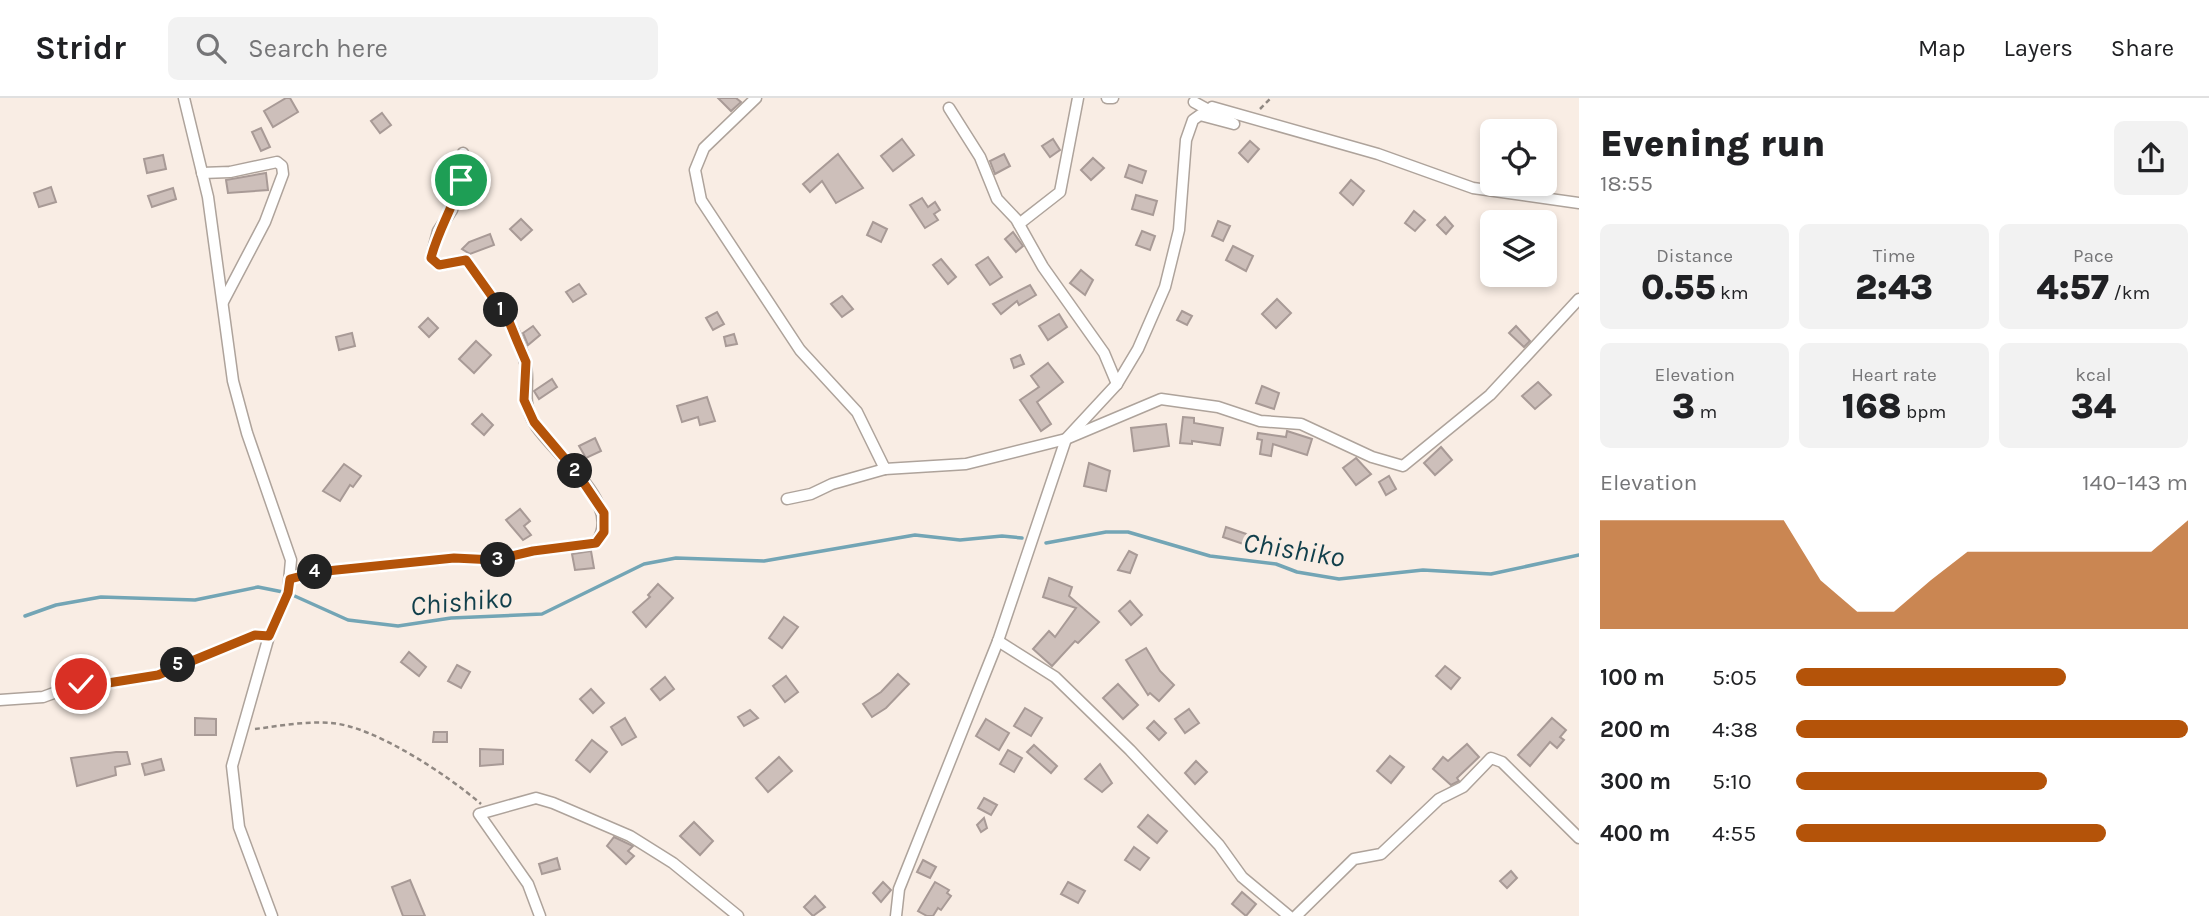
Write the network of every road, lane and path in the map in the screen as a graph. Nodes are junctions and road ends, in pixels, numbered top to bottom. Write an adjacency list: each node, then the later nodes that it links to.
1 (184, 98): 10 (street)
2 (756, 98): 17 (street)
3 (1078, 98): 12 (street)
4 (1107, 98): 5 (street)
5 (1113, 98)
6 (1185, 98): 8 (street)
7 (949, 108): 12 (street)
8 (1200, 114): 11 (street); 15 (street)
9 (463, 153): 19 (street)
10 (202, 173): 14 (street); 14 (street)
11 (1579, 203)
12 (1018, 224): 15 (street)
13 (1579, 299): 16 (street)
14 (223, 303): 19 (street)
15 (1117, 384): 16 (street)
16 (1066, 439): 17 (street); 21 (street)
17 (885, 469): 18 (street)
18 (787, 499)
19 (290, 579): 20 (street)
20 (269, 636): 22 (street); 23 (street)
21 (998, 641): 29 (street); 30 (street)
22 (0, 700)
23 (241, 731): 24 (path); 26 (street)
24 (479, 814): 27 (street); 28 (street)
25 (1579, 838): 31 (street)
26 (272, 916)
27 (540, 916)
28 (738, 916)
29 (895, 916)
30 (1290, 916)
31 (1296, 916)

